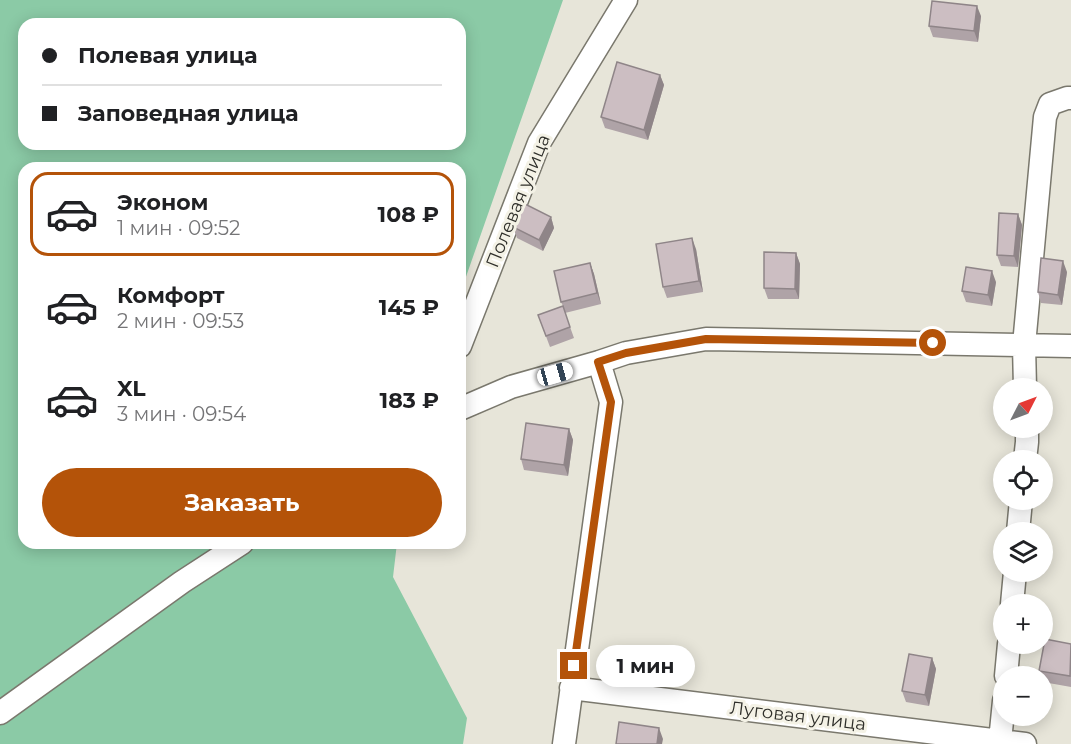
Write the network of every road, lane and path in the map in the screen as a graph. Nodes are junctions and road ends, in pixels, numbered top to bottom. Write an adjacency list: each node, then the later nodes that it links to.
1 (626, 0): 3 (street, Полевая улица)
2 (1071, 98): 4 (street)
3 (466, 331)
4 (1024, 345): 5 (street); 6 (street); 7 (street)
5 (1071, 346)
6 (598, 362): 8 (street); 10 (street)
7 (1025, 378)
8 (466, 406)
9 (233, 549): 11 (street)
10 (571, 688): 13 (street, Луговая улица); 14 (street)
11 (0, 713)
12 (1002, 726): 13 (street)
13 (1000, 741): 15 (street, Луговая улица)
14 (564, 744)
15 (1025, 744)

